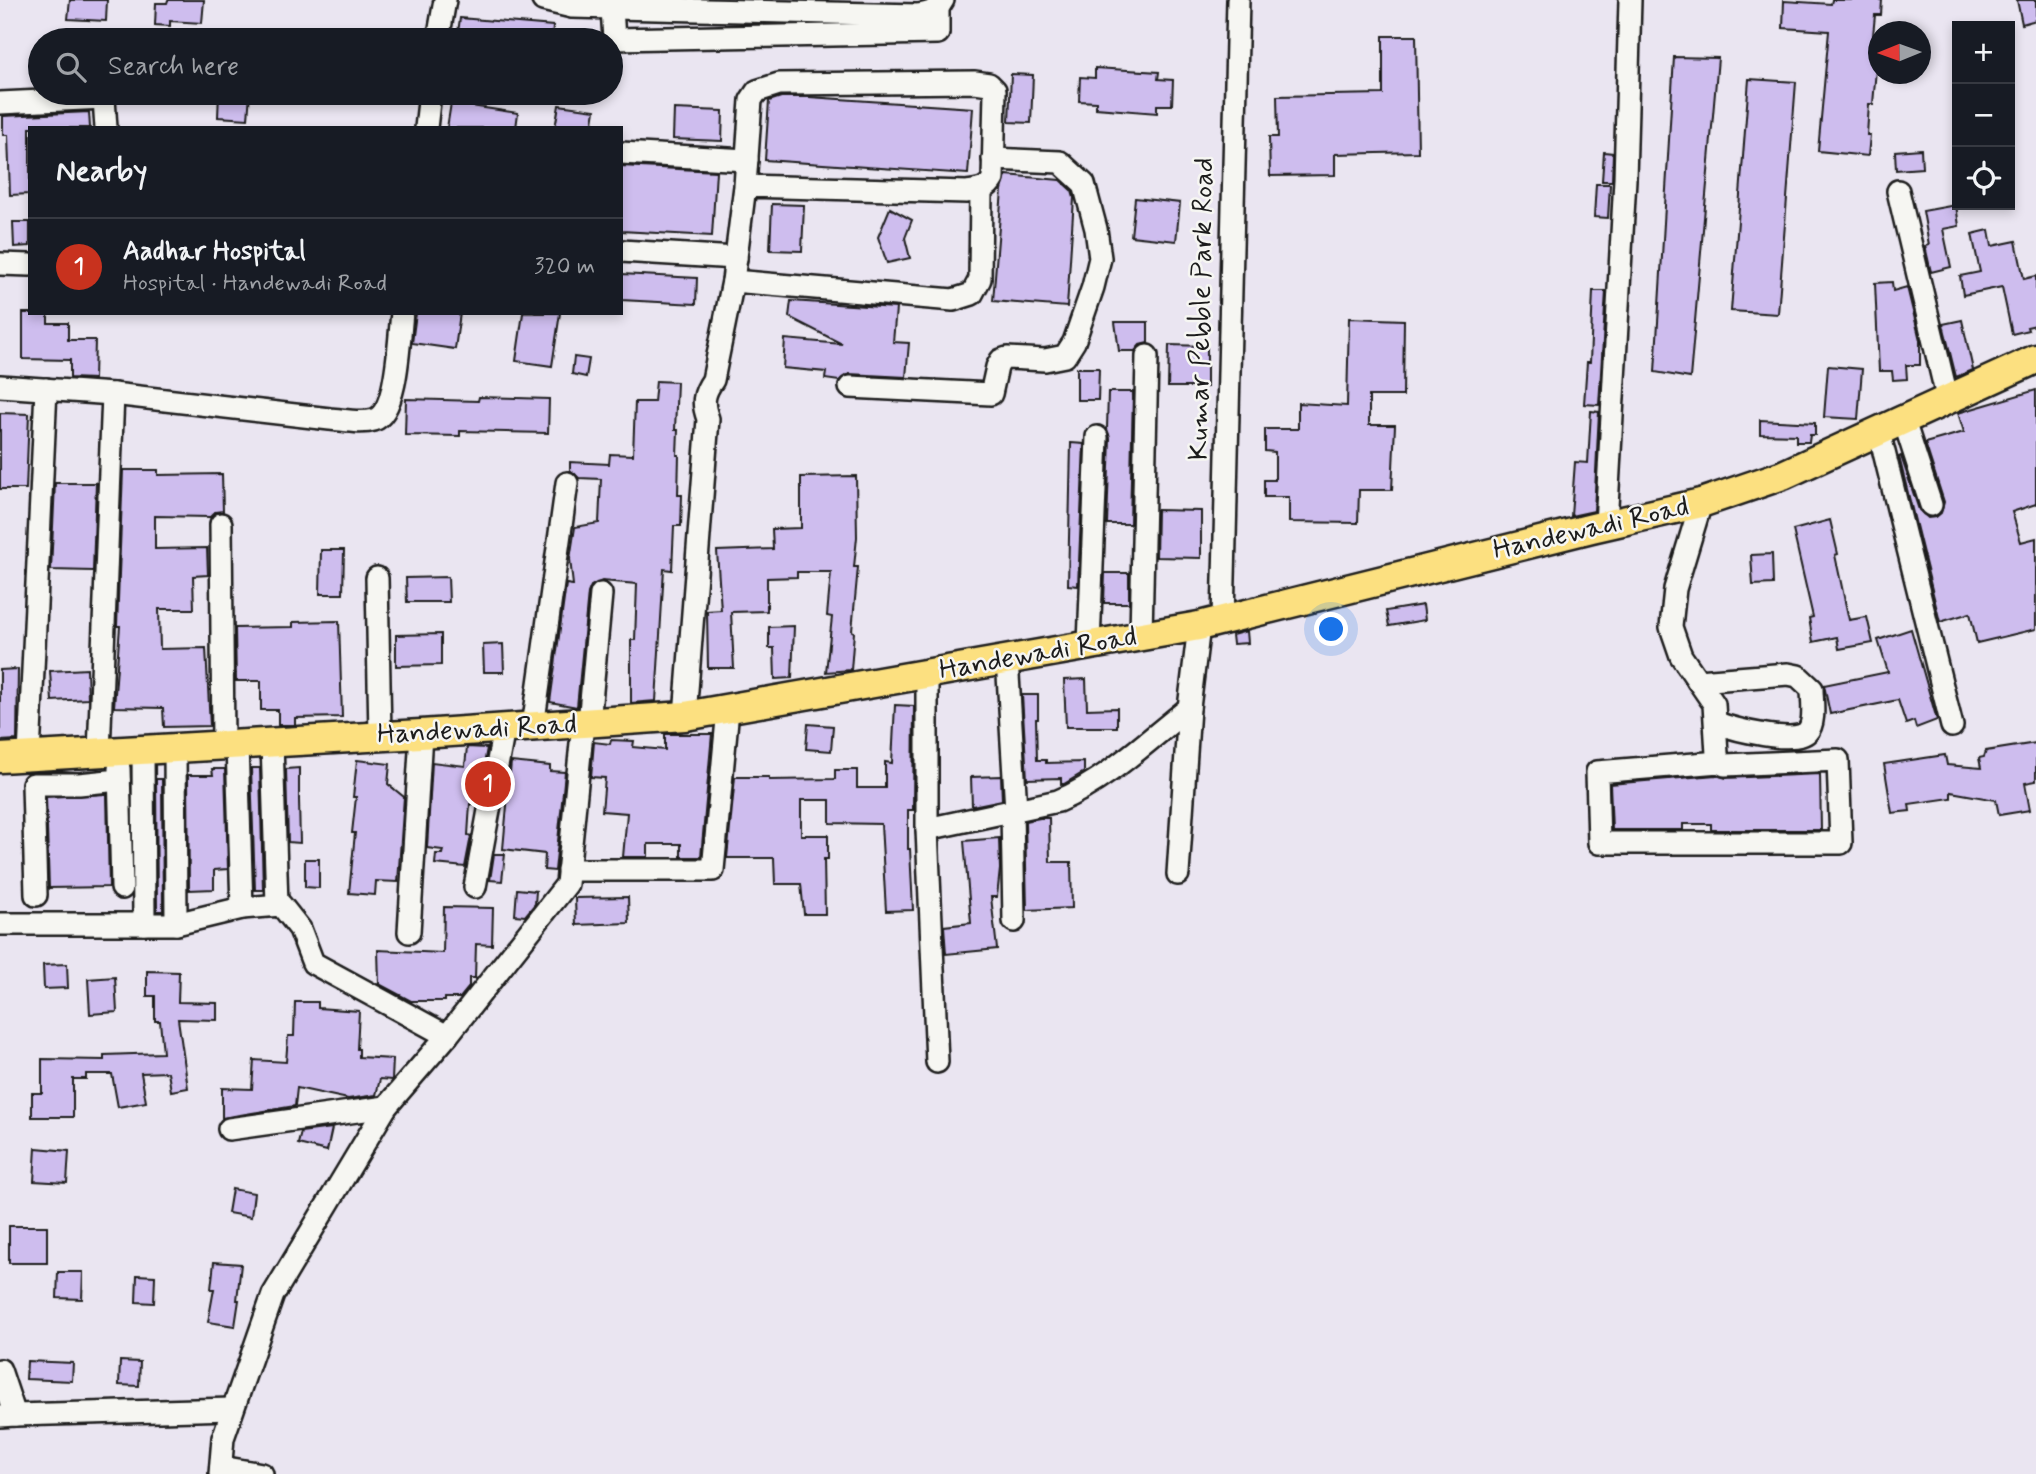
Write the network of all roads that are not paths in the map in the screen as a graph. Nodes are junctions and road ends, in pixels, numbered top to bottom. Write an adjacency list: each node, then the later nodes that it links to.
1 (445, 0): 10 (street)
2 (543, 0): 5 (street)
3 (1238, 0): 47 (street, Kumar Pebble Park Road)
4 (1630, 0): 44 (street)
5 (572, 3): 9 (street)
6 (940, 4): 8 (street); 12 (street)
7 (682, 5): 8 (street); 9 (street)
8 (824, 7)
9 (612, 8): 11 (street)
10 (440, 28)
11 (613, 28)
12 (623, 39)
13 (28, 102): 14 (street)
14 (0, 103)
15 (104, 105): 17 (street)
16 (429, 105): 18 (street)
17 (106, 126)
18 (426, 126)
19 (623, 153): 21 (street)
20 (993, 159): 21 (street); 23 (street); 34 (street)
21 (747, 160): 22 (street)
22 (745, 186): 23 (street); 26 (street)
23 (981, 190): 29 (street)
24 (1898, 191): 37 (street)
25 (623, 251): 26 (street)
26 (736, 258): 29 (street)
27 (0, 264): 28 (street)
28 (28, 265)
29 (733, 281): 55 (street)
30 (402, 315): 36 (street)
31 (1147, 356): 48 (street)
32 (2036, 359): 37 (main road, Handewadi Road)
33 (0, 386): 35 (street)
34 (850, 387)
35 (46, 389): 36 (street); 67 (street)
36 (113, 394): 66 (street)
37 (1948, 401): 38 (main road, Handewadi Road)
38 (1891, 426): 41 (main road, Handewadi Road); 42 (street); 58 (street)
39 (1097, 437): 49 (street)
40 (567, 483): 59 (street)
41 (1701, 503): 44 (main road, Handewadi Road); 52 (street)
42 (1931, 505)
43 (221, 524): 64 (street)
44 (1606, 525): 47 (main road, Handewadi Road)
45 (377, 578): 62 (street)
46 (601, 594): 56 (street)
47 (1211, 623): 48 (main road, Handewadi Road); 53 (street, Kumar Pebble Park Road)
48 (1141, 635): 49 (main road, Handewadi Road)
49 (1089, 644): 50 (main road, Handewadi Road)
50 (1007, 658): 51 (main road, Handewadi Road); 72 (street)
51 (928, 673): 54 (main road, Handewadi Road); 73 (street)
52 (1698, 681): 57 (street); 57 (street)
53 (1189, 708): 72 (street); 75 (street, Kumar Pebble Park Road)
54 (728, 709): 55 (main road, Handewadi Road); 74 (street)
55 (685, 716): 56 (main road, Handewadi Road)
56 (586, 723): 59 (main road, Handewadi Road); 74 (street)
57 (1717, 723): 69 (street)
58 (1952, 726)
59 (533, 727): 60 (main road, Handewadi Road)
60 (504, 728): 61 (main road, Handewadi Road); 76 (street)
61 (421, 734): 62 (main road, Handewadi Road); 85 (street)
62 (380, 736): 63 (main road, Handewadi Road)
63 (272, 743): 64 (main road, Handewadi Road); 79 (street)
64 (230, 745): 65 (main road, Handewadi Road); 80 (street)
65 (175, 748): 66 (main road, Handewadi Road); 84 (street)
66 (110, 752): 67 (main road, Handewadi Road); 70 (street); 71 (street); 83 (street)
67 (29, 756): 68 (main road, Handewadi Road)
68 (0, 758)
69 (1719, 762): 69 (street)
70 (119, 780): 71 (street); 77 (street)
71 (79, 784): 78 (street)
72 (1014, 810): 73 (street); 81 (street)
73 (928, 829): 87 (street)
74 (568, 870): 86 (street)
75 (1178, 874)
76 (475, 887)
77 (122, 888)
78 (36, 895)
79 (277, 905): 80 (street); 86 (street)
80 (242, 908): 84 (street)
81 (1014, 921)
82 (0, 924): 83 (street)
83 (144, 924): 84 (street)
84 (176, 924)
85 (409, 932)
86 (447, 1036): 88 (street)
87 (937, 1062)
88 (386, 1107): 89 (street); 91 (street)
89 (229, 1129)
90 (0, 1370): 92 (street)
91 (232, 1409): 92 (street); 93 (street)
92 (7, 1415)
93 (221, 1470): 94 (street)
94 (262, 1474)

